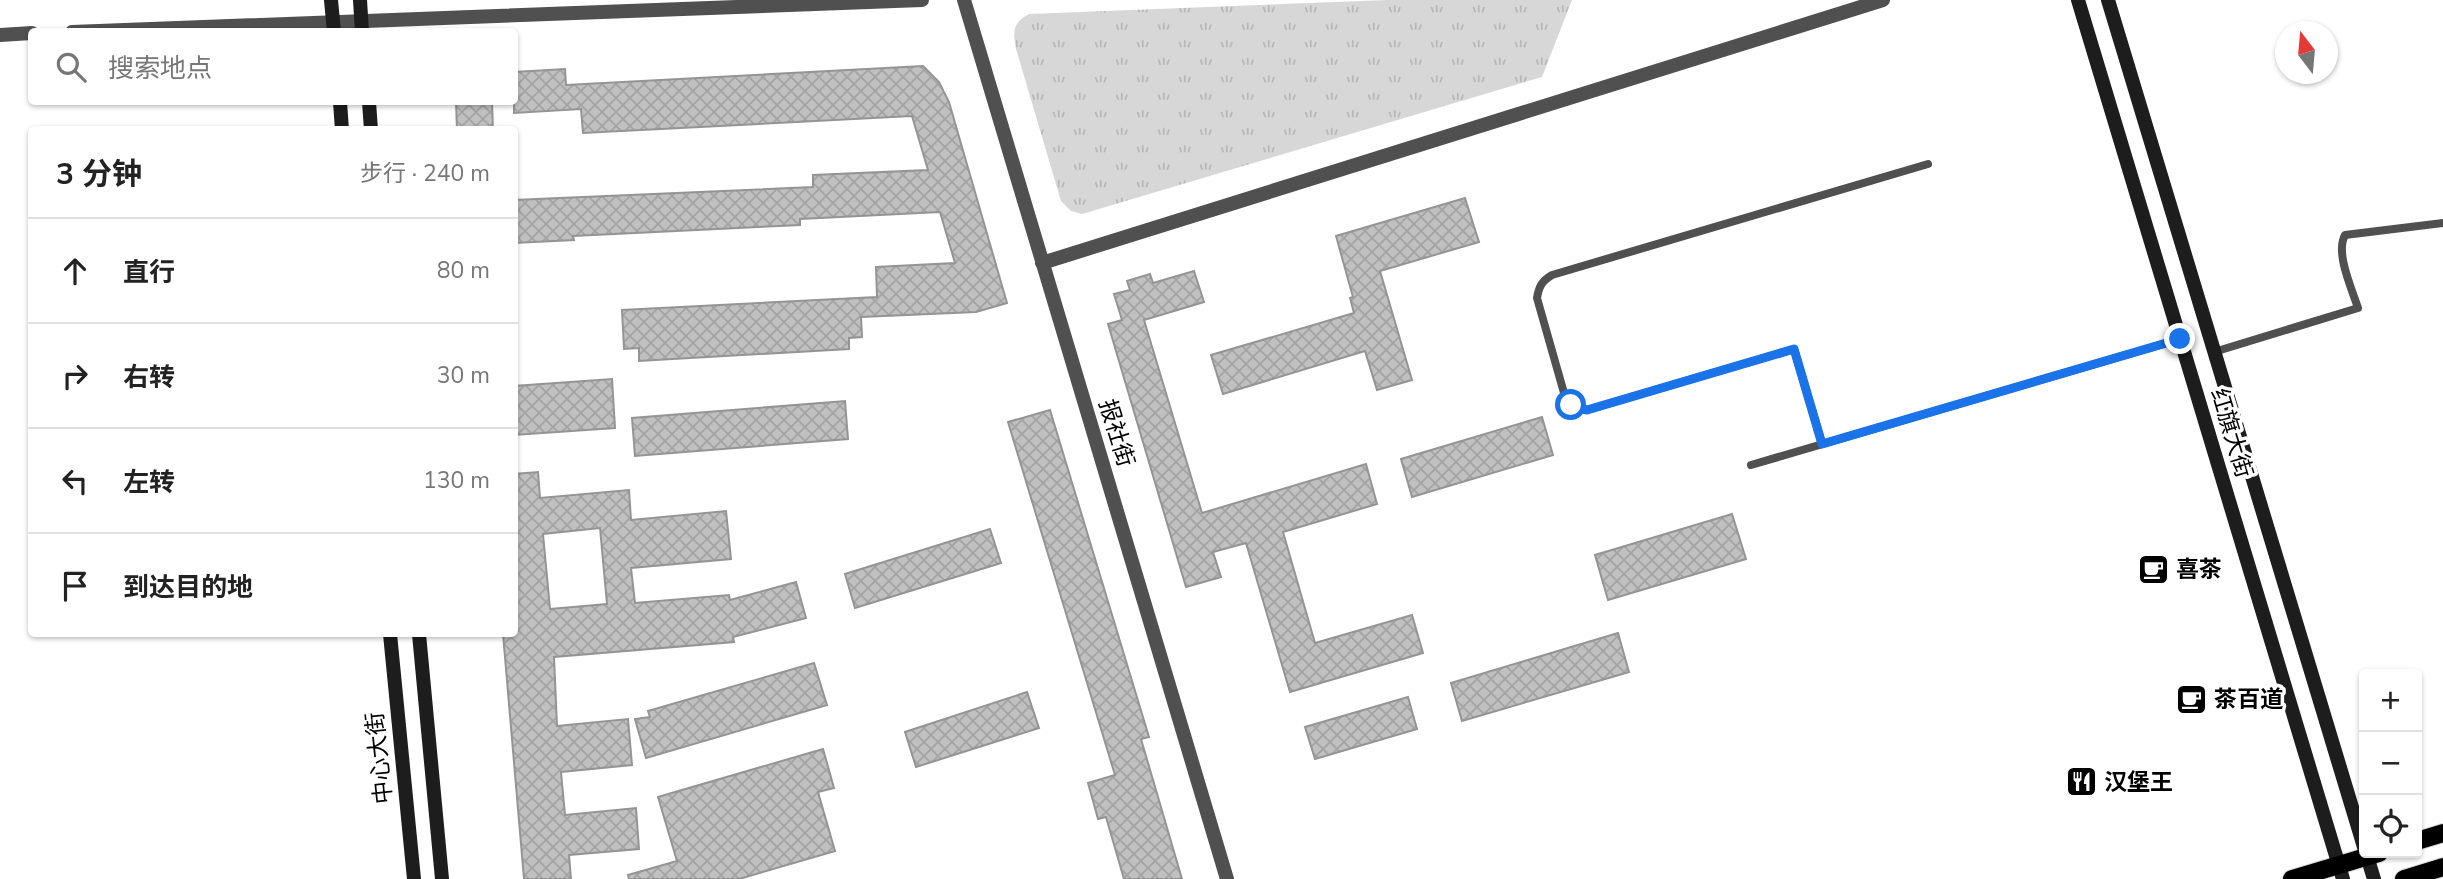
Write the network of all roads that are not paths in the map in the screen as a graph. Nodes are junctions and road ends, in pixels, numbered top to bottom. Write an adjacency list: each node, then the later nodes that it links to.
1 (331, 0): 9 (main road)
2 (360, 0): 10 (main road)
3 (922, 0): 8 (street)
4 (964, 0): 20 (street, 报社街)
5 (1884, 0): 20 (street)
6 (2078, 0): 21 (main road, 红旗大街)
7 (2108, 0): 22 (main road, 红旗大街)
8 (777, 2): 10 (street)
9 (337, 24): 10 (street); 11 (street)
10 (362, 26)
11 (204, 28)
12 (28, 33): 13 (street)
13 (0, 35)
14 (340, 105): 16 (main road)
15 (369, 105): 17 (main road)
16 (342, 126)
17 (371, 126)
18 (1928, 164): 23 (lane)
19 (2443, 223): 22 (lane)
20 (1042, 263): 36 (street, 报社街)
21 (2180, 339): 23 (lane); 33 (main road, 红旗大街)
22 (2214, 352): 27 (main road, 红旗大街)
23 (1822, 444): 24 (lane)
24 (1751, 465)
25 (390, 637): 34 (main road, 中心大街)
26 (419, 637): 35 (main road)
27 (2359, 820)
28 (2443, 833): 29 (main road)
29 (2422, 839)
30 (2361, 858): 33 (main road)
31 (2370, 858): 38 (main road, 红旗大街)
32 (2443, 867): 39 (main road)
33 (2341, 872): 37 (main road)
34 (414, 879)
35 (442, 879)
36 (1227, 879)
37 (2292, 879)
38 (2374, 879)
39 (2404, 879)

